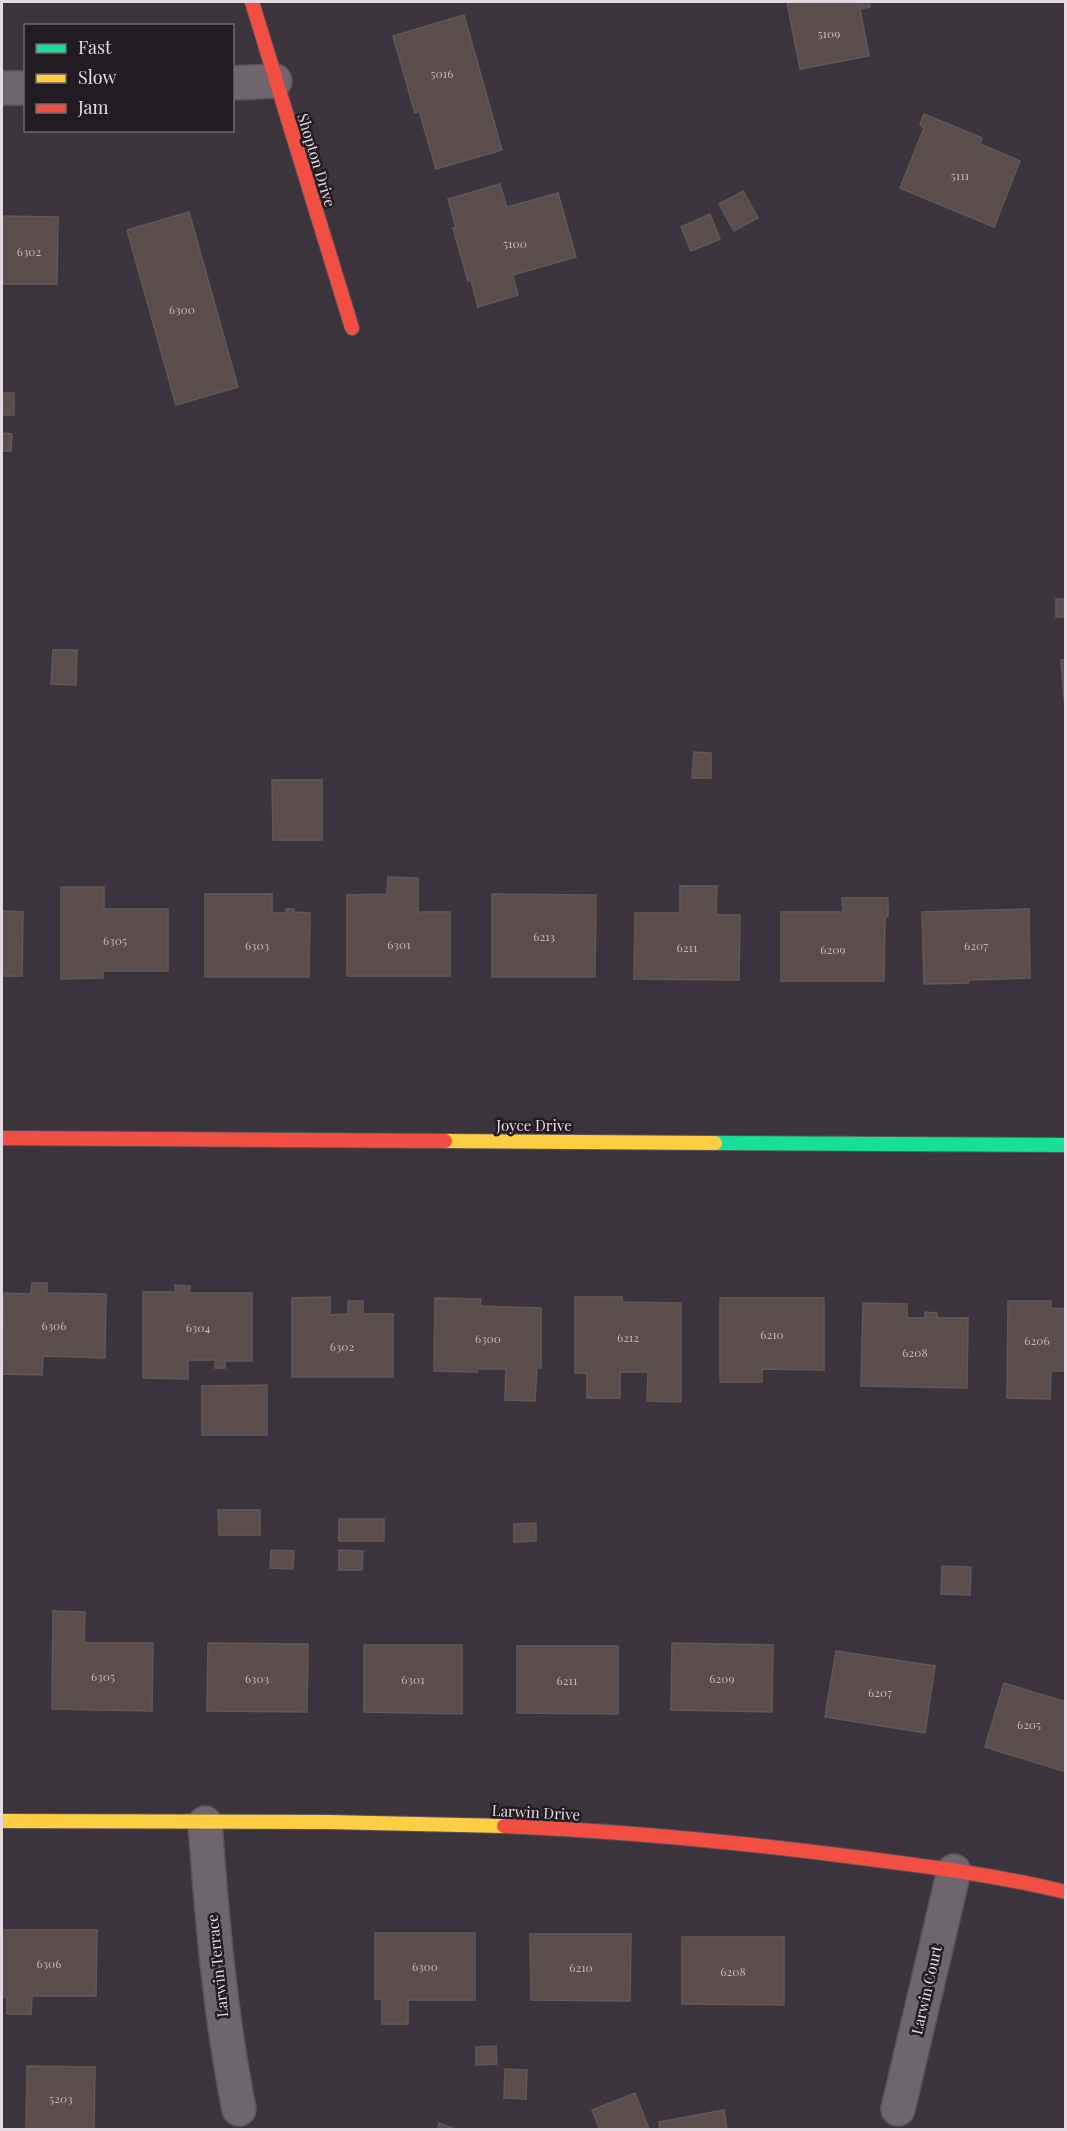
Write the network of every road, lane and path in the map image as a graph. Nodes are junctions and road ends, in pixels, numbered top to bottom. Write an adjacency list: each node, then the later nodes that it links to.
1 (252, 2): 2 (street, Shopton Drive)
2 (275, 81): 3 (street); 6 (street, Shopton Drive)
3 (234, 82)
4 (2, 88): 5 (street)
5 (24, 88)
6 (352, 328)
7 (2, 1138): 8 (street, Joyce Drive)
8 (1065, 1145)
9 (2, 1821): 10 (street, Larwin Drive)
10 (205, 1823): 11 (street, Larwin Drive); 13 (street, Larwin Terrace)
11 (954, 1872): 12 (street, Larwin Drive); 14 (street, Larwin Court)
12 (1065, 1892)
13 (239, 2109)
14 (898, 2109)

